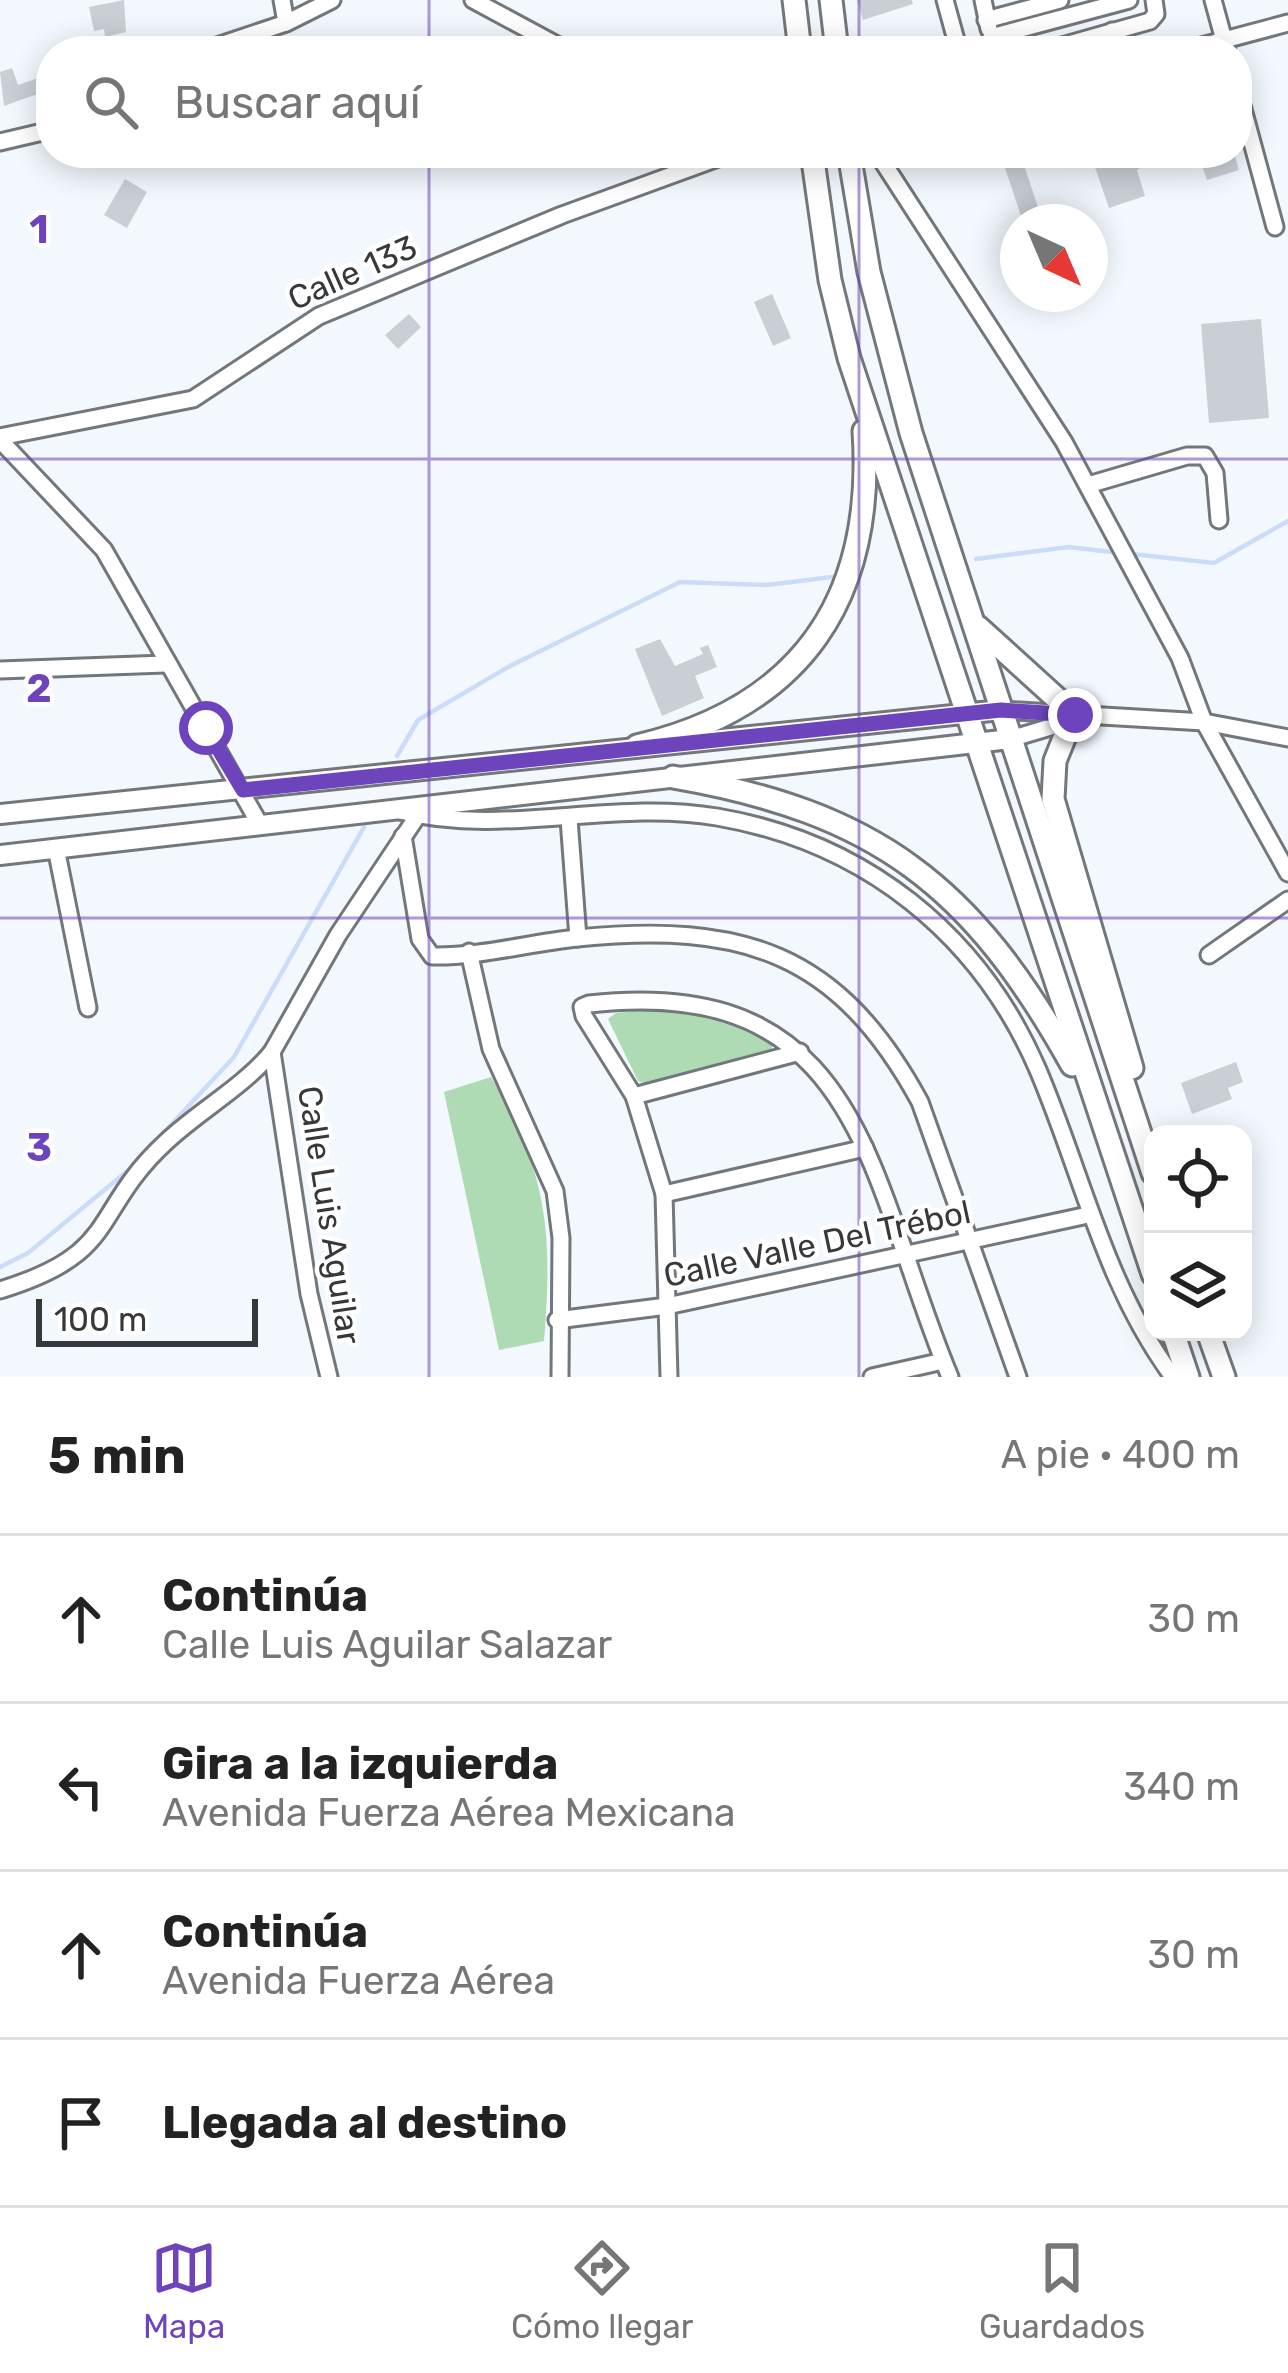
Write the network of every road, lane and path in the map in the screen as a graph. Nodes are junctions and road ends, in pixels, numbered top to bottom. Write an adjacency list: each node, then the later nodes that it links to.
1 (282, 0): 13 (street)
2 (332, 0): 13 (street)
3 (472, 0): 17 (street)
4 (794, 0): 18 (highway)
5 (831, 0): 19 (highway)
6 (944, 0): 20 (street)
7 (983, 0): 12 (street)
8 (1060, 0): 12 (street)
9 (1129, 0): 22 (street)
10 (1154, 0): 15 (street)
11 (1213, 0): 25 (street)
12 (986, 20): 21 (street)
13 (286, 23): 16 (street)
14 (1288, 23): 26 (street)
15 (1112, 31): 23 (street); 24 (street)
16 (247, 36)
17 (540, 36)
18 (798, 36)
19 (835, 36)
20 (954, 36)
21 (991, 36)
22 (1019, 36)
23 (1096, 36)
24 (1113, 36)
25 (1223, 36)
26 (1252, 36)
27 (36, 134): 28 (street)
28 (0, 142)
29 (1252, 142): 34 (street)
30 (690, 168): 36 (street, Calle 133)
31 (814, 168): 35 (highway)
32 (852, 168): 39 (highway)
33 (884, 168): 37 (street)
34 (1275, 227)
35 (862, 400): 43 (highway); 49 (highway)
36 (0, 439): 40 (street)
37 (1088, 484): 38 (street); 45 (street)
38 (1220, 520)
39 (972, 622): 42 (highway); 44 (highway)
40 (165, 664): 41 (street); 51 (street)
41 (0, 670)
42 (1001, 710): 43 (main road); 44 (street); 46 (highway)
43 (965, 715): 48 (highway); 49 (main road)
44 (1078, 717): 45 (street); 46 (street); 72 (highway)
45 (1204, 722): 47 (street); 60 (street)
46 (1010, 739): 48 (main road); 66 (highway)
47 (1288, 739)
48 (973, 745): 50 (main road); 67 (highway)
49 (637, 746): 51 (main road)
50 (673, 777): 52 (main road); 71 (highway)
51 (243, 790): 53 (main road); 56 (street)
52 (386, 807): 54 (street); 56 (main road)
53 (0, 814)
54 (418, 815): 55 (street); 57 (street, Calle Luis Aguilar)
55 (569, 819): 62 (street); 76 (street)
56 (259, 823): 58 (main road)
57 (404, 836): 63 (street); 68 (street, Calle Luis Aguilar)
58 (56, 848): 59 (main road); 65 (street)
59 (0, 855)
60 (1288, 873)
61 (1288, 900): 64 (street)
62 (578, 938): 63 (street); 77 (street)
63 (470, 952): 82 (street)
64 (1209, 955)
65 (88, 1008)
66 (1107, 1036): 67 (highway); 72 (highway)
67 (1076, 1047): 71 (highway)
68 (272, 1052): 80 (street); 86 (street, Calle Luis Aguilar)
69 (800, 1052): 70 (street); 70 (street); 74 (street)
70 (634, 1096): 75 (street)
71 (1096, 1107): 78 (highway)
72 (1133, 1115): 73 (highway)
73 (1144, 1147)
74 (866, 1148): 75 (street); 79 (street)
75 (664, 1194): 81 (street)
76 (1088, 1215): 77 (street, Calle Valle Del Trébol); 91 (street)
77 (973, 1241): 79 (street, Calle Valle Del Trébol); 90 (street)
78 (1144, 1248)
79 (906, 1258): 81 (street, Calle Valle Del Trébol); 85 (street)
80 (0, 1290)
81 (667, 1306): 82 (street, Calle Valle Del Trébol); 88 (street)
82 (557, 1320): 87 (street)
83 (1176, 1341): 92 (highway)
84 (1211, 1341): 93 (highway)
85 (946, 1369): 89 (street)
86 (329, 1377)
87 (560, 1377)
88 (669, 1377)
89 (872, 1377)
90 (1018, 1377)
91 (1173, 1377)
92 (1188, 1377)
93 (1224, 1377)

